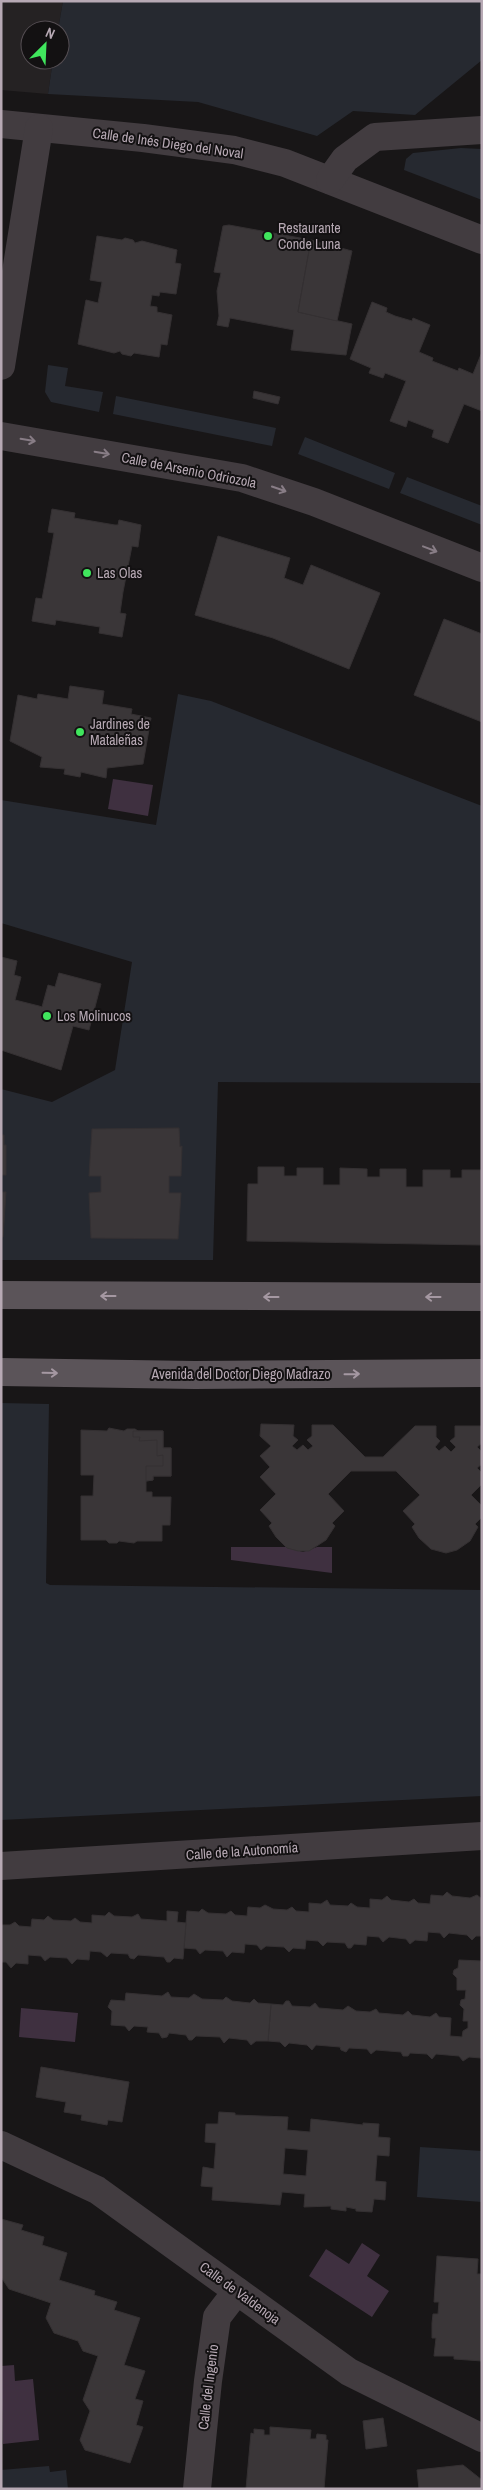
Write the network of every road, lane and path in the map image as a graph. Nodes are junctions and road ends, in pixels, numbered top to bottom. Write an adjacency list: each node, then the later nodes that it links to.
1 (1, 124): 2 (street, Calle de Inés Diego del Noval)
2 (39, 128): 4 (street, Calle de Inés Diego del Noval); 6 (street)
3 (482, 130): 4 (street)
4 (330, 180): 5 (street, Calle de Inés Diego del Noval)
5 (482, 240)
6 (1, 366)
7 (1, 436): 8 (street, Calle de Arsenio Odriozola, one-way to 8)
8 (482, 568)
9 (1, 1296): 10 (main road, one-way to 9)
10 (482, 1297)
11 (1, 1372): 12 (main road, Avenida del Doctor Diego Madrazo, one-way to 12)
12 (482, 1373)
13 (482, 1836): 14 (street, Calle de la Autonomía)
14 (1, 1866)
15 (1, 2145): 16 (street, Calle de Valdenoja)
16 (237, 2292): 17 (street, Calle de Valdenoja); 18 (street, Calle del Ingenio)
17 (482, 2438)
18 (197, 2489)

